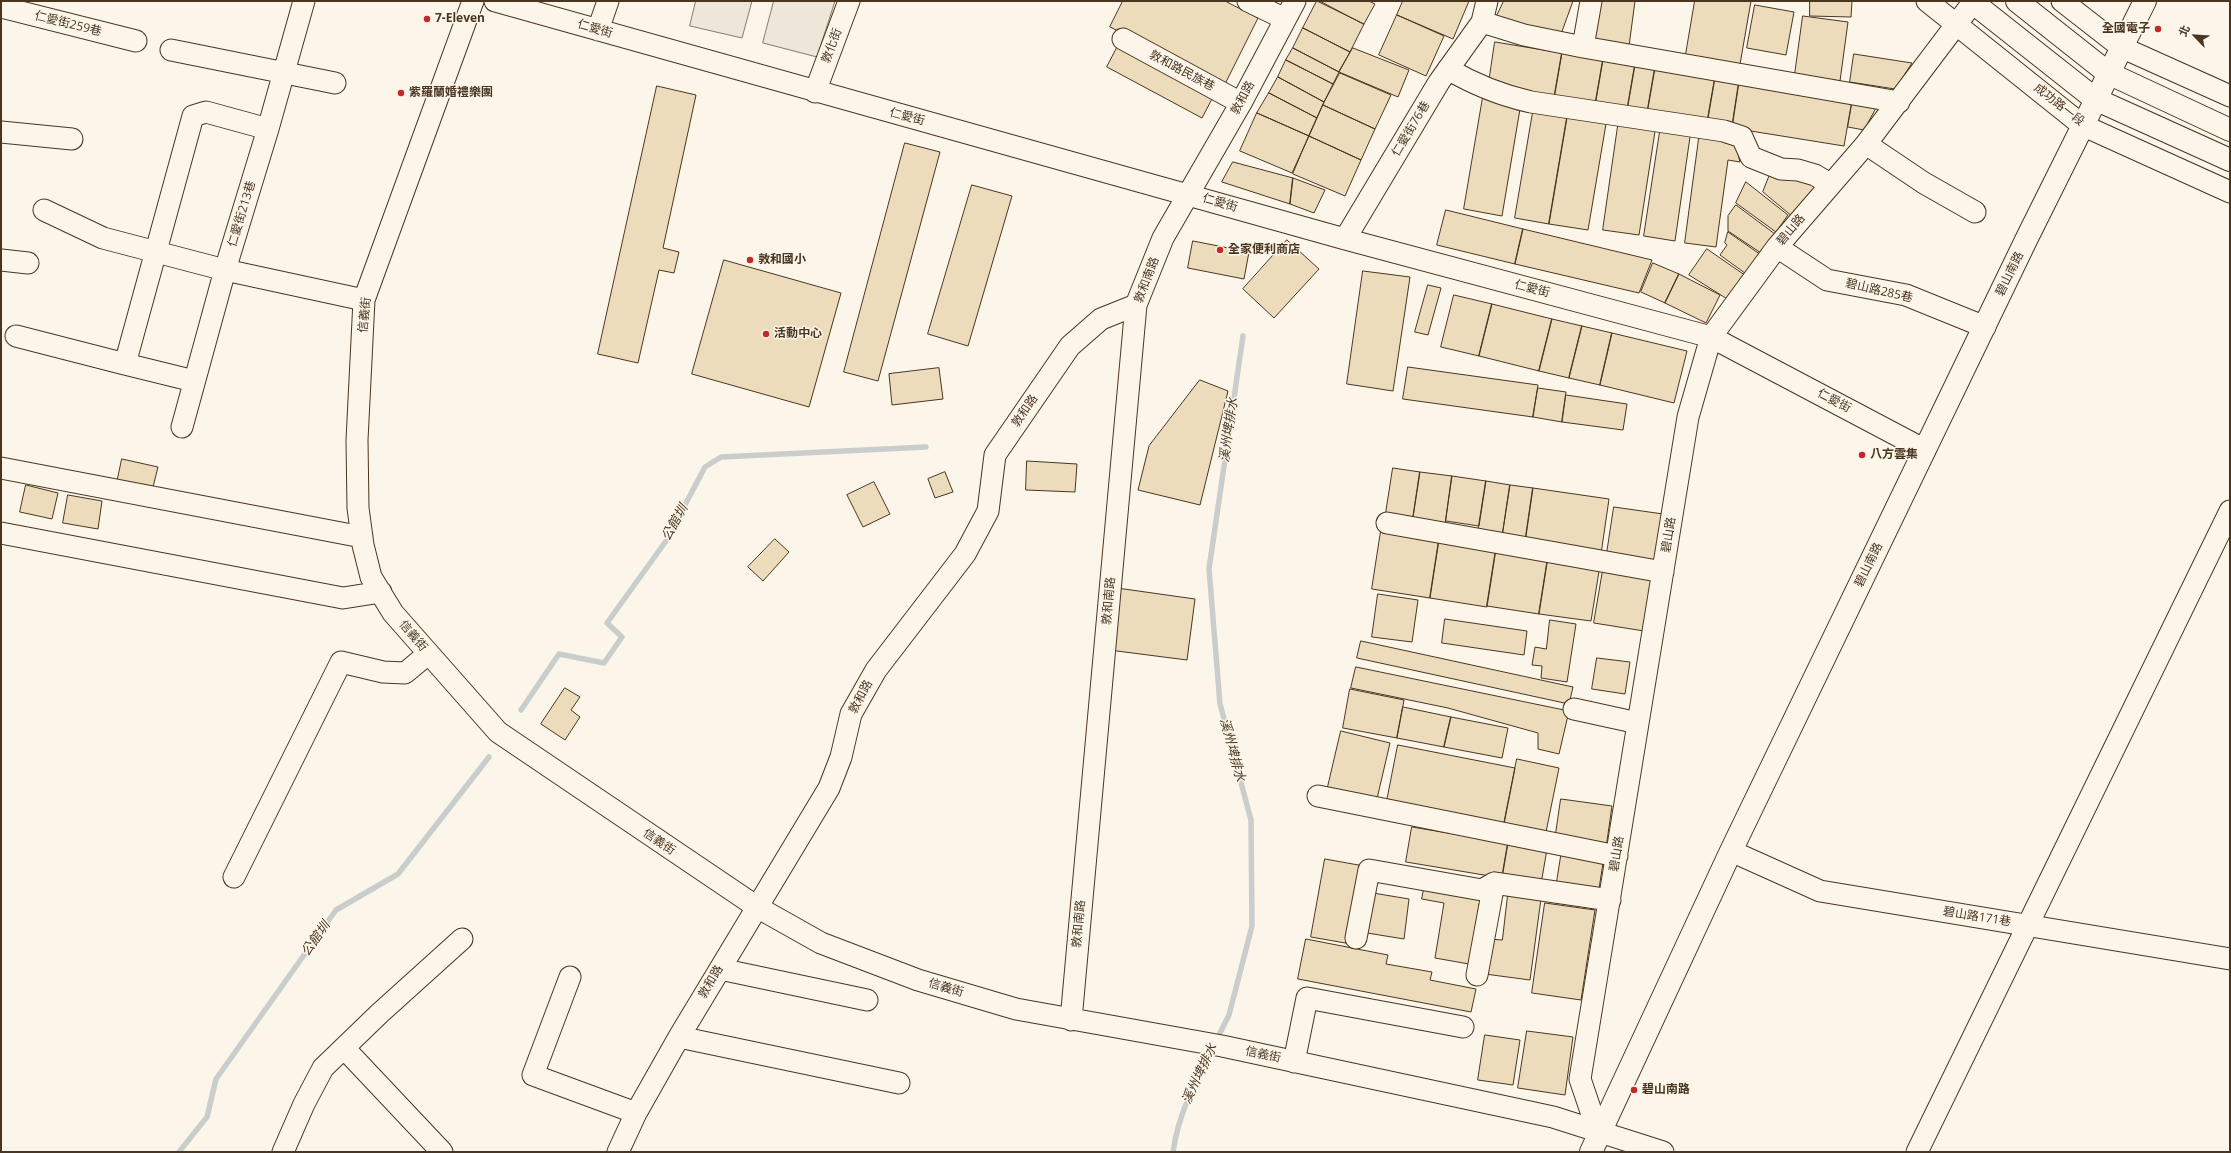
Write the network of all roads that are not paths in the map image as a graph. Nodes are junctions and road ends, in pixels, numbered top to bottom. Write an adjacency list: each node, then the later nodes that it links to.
1 (2, 1): 16 (street, 仁愛街259巷)
2 (304, 1): 27 (street, 仁愛街213巷)
3 (474, 1): 53 (street, 信義街)
4 (495, 1): 20 (street, 仁愛街)
5 (608, 1): 20 (street)
6 (849, 1): 30 (street, 敦化街)
7 (1248, 1): 17 (street)
8 (1295, 1): 17 (street, 敦和路)
9 (1487, 1): 18 (street)
10 (1591, 1): 23 (street)
11 (1927, 1): 19 (street, 成功路一段)
12 (2017, 1): 28 (main road)
13 (2062, 1): 24 (street)
14 (2144, 1): 24 (main road, 碧山南路)
15 (1972, 2): 19 (street, 碧山路); 32 (main road)
16 (1, 6): 22 (street, 仁愛街259巷)
17 (1285, 20): 34 (street, 敦和路)
18 (1482, 22): 23 (street); 26 (street, 仁愛街76巷)
19 (1955, 23): 33 (street, 碧山路); 35 (street, 成功路一段)
20 (598, 30): 30 (street, 仁愛街)
21 (1123, 39): 34 (street, 敦和路民族巷)
22 (136, 41)
23 (1583, 47): 33 (street)
24 (2121, 47): 28 (main road, 碧山南路); 31 (street)
25 (171, 50): 27 (street)
26 (1448, 69): 42 (street); 47 (street, 仁愛街76巷)
27 (283, 72): 29 (street); 36 (street, 仁愛街213巷)
28 (2108, 73): 32 (main road, 碧山南路); 37 (main road)
29 (335, 83)
30 (815, 92): 44 (street, 仁愛街)
31 (2230, 96)
32 (2095, 99): 35 (main road, 碧山南路); 41 (main road)
33 (1899, 102): 40 (street, 碧山路)
34 (1241, 103): 44 (street, 敦和路)
35 (2082, 125): 43 (street, 成功路一段); 55 (main road, 碧山南路)
36 (268, 129): 49 (street); 52 (street, 仁愛街213巷)
37 (2230, 130)
38 (1, 132): 39 (street)
39 (72, 139)
40 (1866, 144): 42 (street, 碧山路); 46 (street)
41 (2230, 160)
42 (1830, 184): 48 (street, 碧山路)
43 (2230, 192)
44 (1188, 194): 47 (street, 仁愛街); 54 (street, 敦和南路)
45 (44, 210): 49 (street)
46 (1975, 212)
47 (1345, 239): 57 (street, 仁愛街)
48 (1777, 247): 55 (street, 碧山路285巷); 57 (street, 碧山路)
49 (156, 251): 52 (street); 58 (street)
50 (1, 260): 51 (street)
51 (28, 263)
52 (225, 270): 53 (street); 59 (street, 仁愛街213巷)
53 (364, 300): 66 (street, 信義街)
54 (1136, 305): 78 (street, 敦和路); 87 (street, 敦和南路)
55 (1984, 327): 61 (main road, 碧山南路)
56 (16, 336): 58 (street)
57 (1711, 337): 61 (street, 仁愛街); 67 (street, 碧山路)
58 (125, 364): 59 (street)
59 (194, 381): 60 (street, 仁愛街213巷)
60 (182, 427)
61 (1925, 450): 73 (main road, 碧山南路)
62 (1, 468): 66 (street)
63 (2230, 511): 79 (street)
64 (1387, 523): 67 (street)
65 (1, 533): 68 (street)
66 (362, 537): 68 (street, 信義街)
67 (1663, 572): 71 (street, 碧山路)
68 (380, 592): 69 (street, 信義街)
69 (428, 654): 75 (street); 78 (street, 信義街)
70 (1574, 709): 71 (street)
71 (1638, 723): 74 (street, 碧山路)
72 (1318, 796): 74 (street)
73 (1731, 851): 79 (street, 碧山路171巷); 94 (main road, 碧山南路)
74 (1617, 856): 77 (street, 碧山路)
75 (234, 877)
76 (1494, 883): 77 (street); 80 (street); 84 (street)
77 (1610, 900): 94 (street, 碧山路)
78 (757, 907): 83 (street, 敦和路); 87 (street, 信義街)
79 (2027, 926): 82 (street, 碧山路171巷); 100 (street)
80 (1356, 938)
81 (462, 939): 90 (street)
82 (2230, 959)
83 (720, 969): 86 (street); 89 (street, 敦和路)
84 (1477, 975)
85 (570, 977): 93 (street)
86 (867, 1000)
87 (1071, 1020): 91 (street, 信義街)
88 (1464, 1027): 91 (street)
89 (679, 1037): 92 (street); 93 (street, 敦和路)
90 (344, 1048): 95 (street); 96 (street)
91 (1294, 1062): 94 (street, 信義街)
92 (899, 1083)
93 (636, 1113): 97 (street, 敦和路)
94 (1598, 1132): 98 (main road); 99 (street, 信義街)
95 (283, 1152)
96 (442, 1152)
97 (619, 1152)
98 (1591, 1152)
99 (1663, 1152)
100 (1917, 1152)

